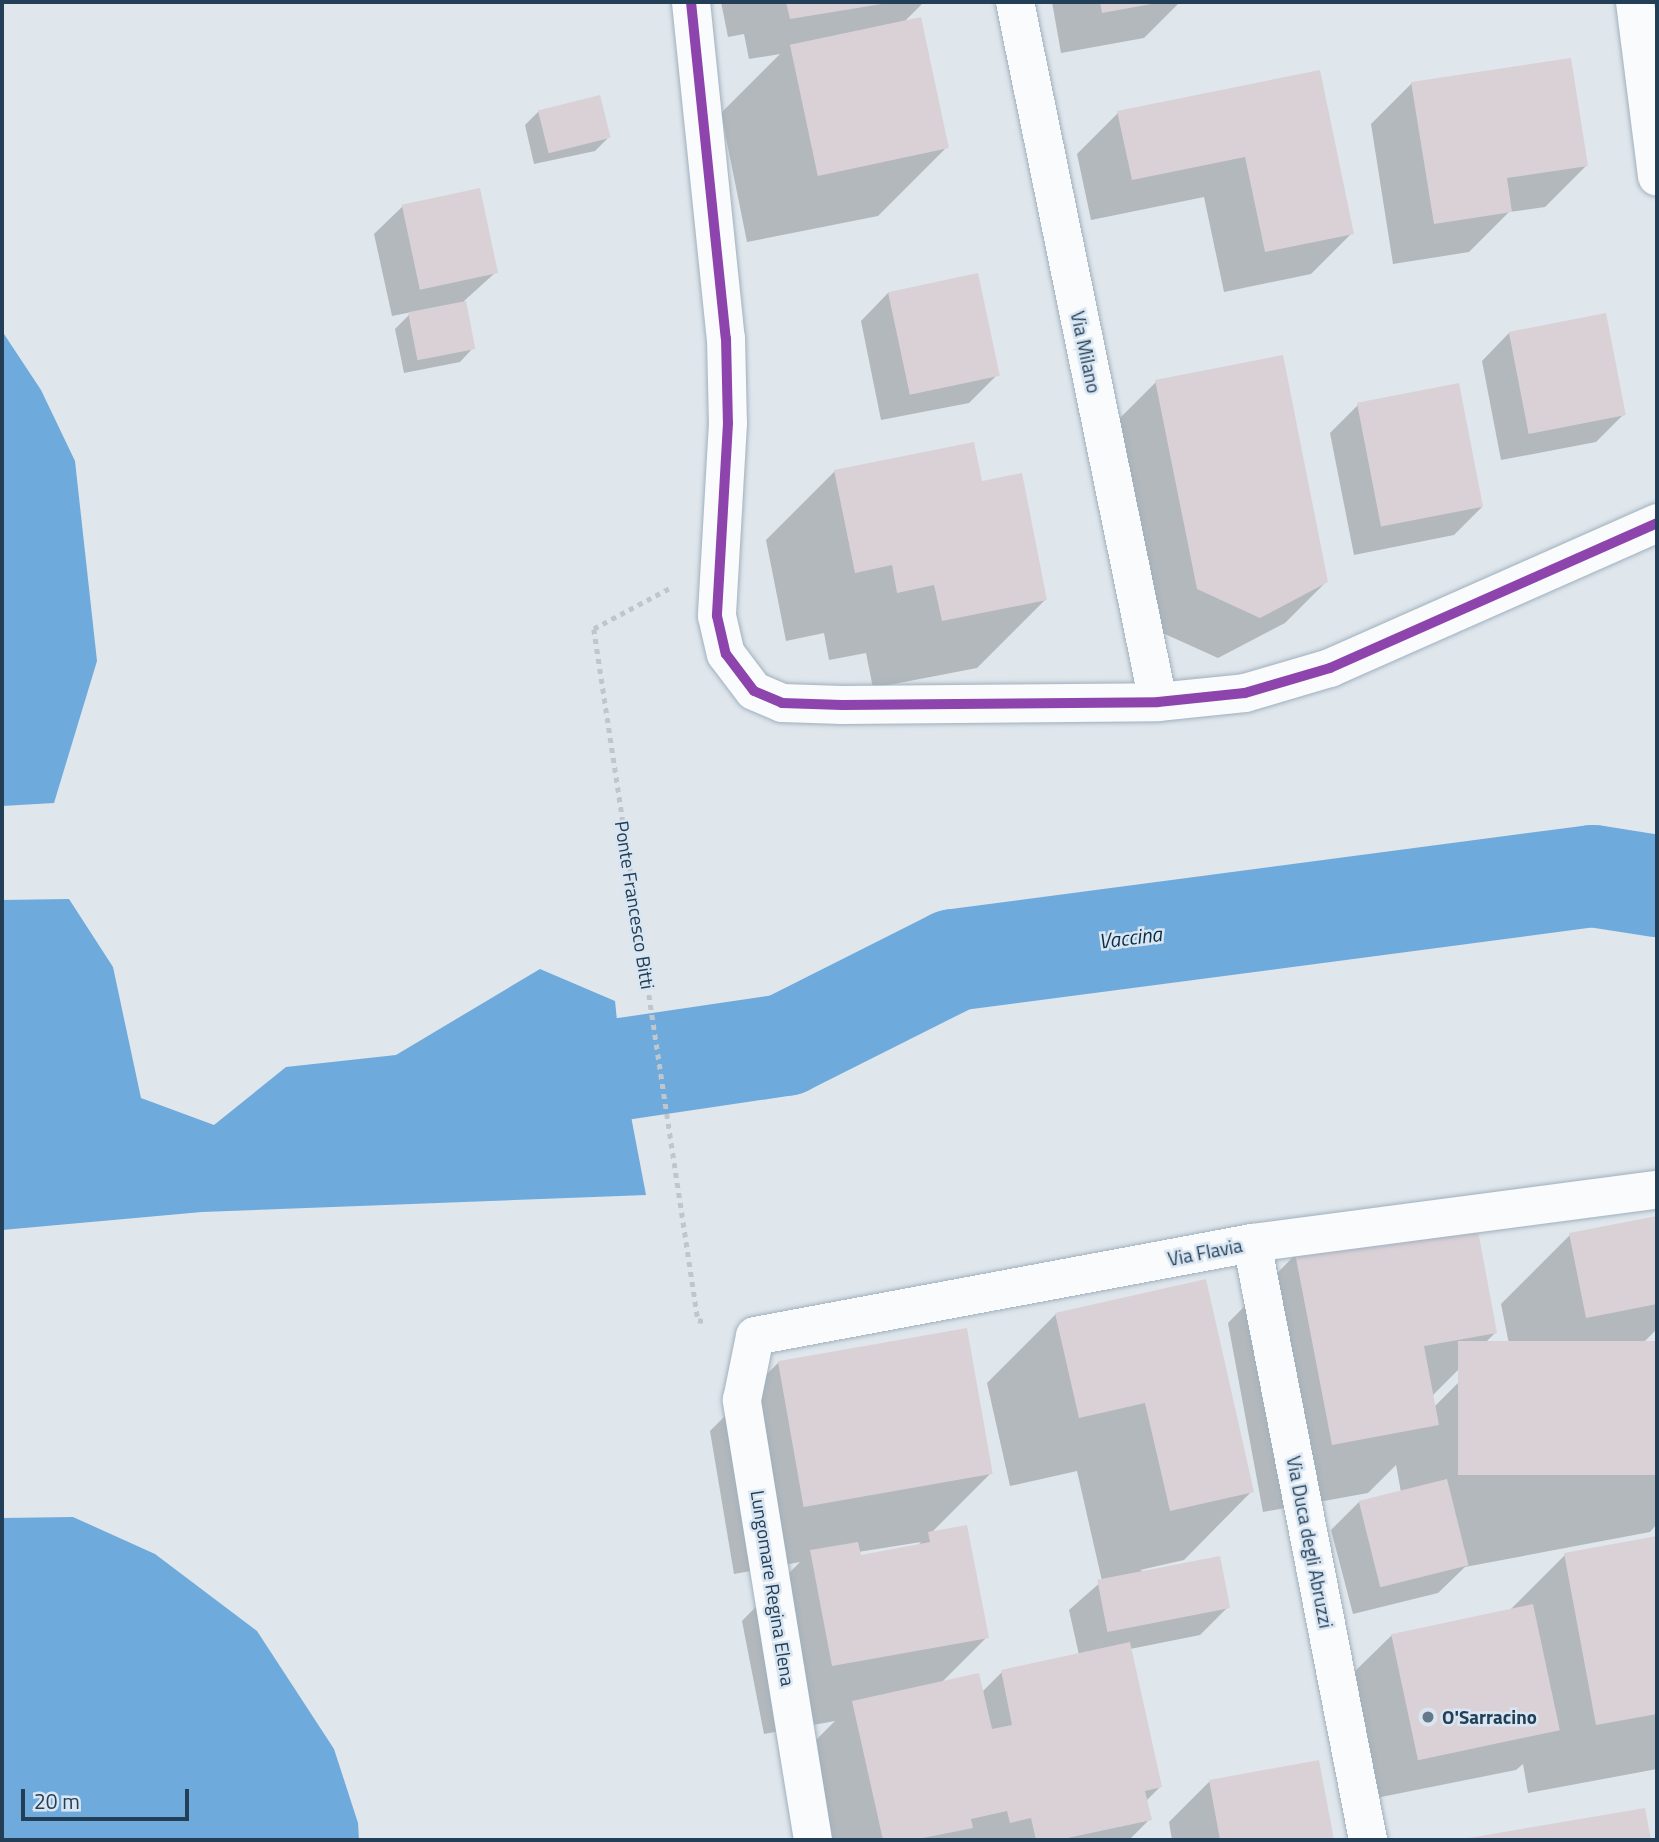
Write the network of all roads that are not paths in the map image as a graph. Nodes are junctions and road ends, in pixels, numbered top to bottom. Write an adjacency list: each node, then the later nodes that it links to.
1 (691, 2): 6 (street)
2 (1015, 2): 6 (street, Via Milano)
3 (1635, 2): 4 (street)
4 (1657, 177)
5 (1657, 523): 6 (street)
6 (1158, 702)
7 (1657, 1190): 8 (street, Via Flavia)
8 (1252, 1243): 9 (street, Via Flavia); 11 (street, Via Duca degli Abruzzi)
9 (755, 1336): 10 (street, Lungomare Regina Elena)
10 (813, 1840)
11 (1368, 1840)

